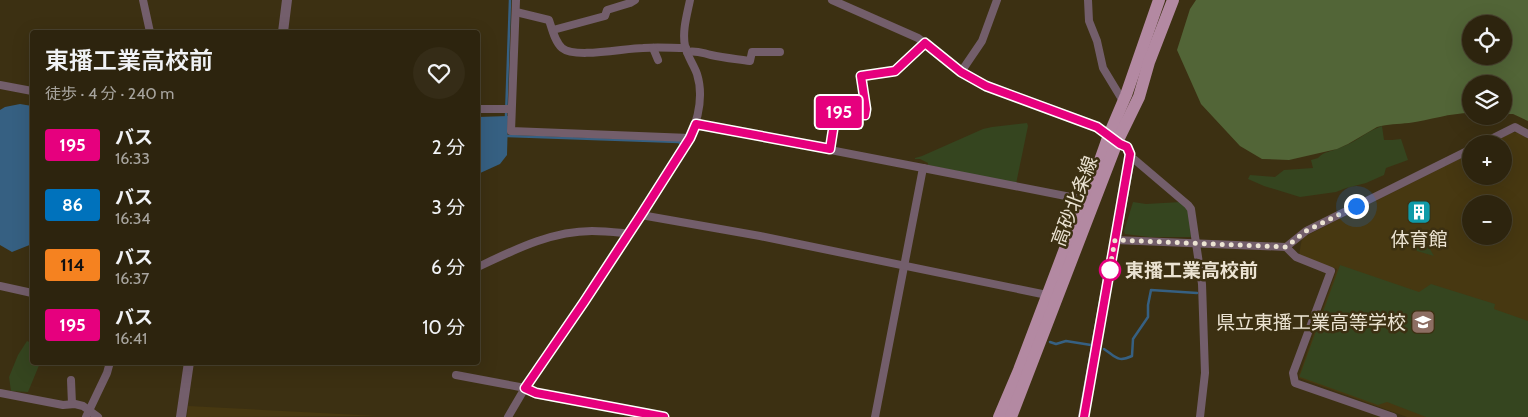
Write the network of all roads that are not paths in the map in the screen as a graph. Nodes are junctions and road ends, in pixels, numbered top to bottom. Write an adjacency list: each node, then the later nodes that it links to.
1 (143, 0): 12 (street)
2 (287, 0): 13 (street)
3 (516, 0): 11 (street)
4 (635, 0): 14 (street)
5 (690, 0): 17 (street)
6 (832, 0): 15 (street)
7 (997, 0): 20 (street)
8 (1088, 0): 23 (street)
9 (1159, 0): 23 (main road, 高砂北条線)
10 (1173, 0): 30 (main road, 高砂北条線)
11 (516, 12): 14 (street); 25 (street)
12 (150, 30)
13 (282, 30)
14 (552, 30): 16 (street)
15 (925, 43): 20 (street); 31 (street)
16 (653, 48): 17 (street); 19 (street)
17 (686, 50): 18 (street); 26 (street)
18 (780, 52)
19 (658, 60)
20 (961, 72): 30 (street)
21 (0, 85): 22 (street)
22 (30, 91)
23 (1123, 101): 30 (main road, 高砂北条線)
24 (480, 109): 25 (street)
25 (508, 109): 29 (street)
26 (696, 124): 29 (street); 31 (street)
27 (1528, 134): 28 (street)
28 (1499, 135)
29 (690, 138): 36 (street)
30 (1113, 138): 35 (main road, 高砂北条線); 38 (street); 60 (main road, 高砂北条線)
31 (830, 149): 34 (street)
32 (1462, 153): 40 (street)
33 (1135, 160): 39 (street)
34 (923, 168): 35 (street); 42 (street)
35 (1086, 200): 45 (main road, 高砂北条線)
36 (641, 215): 37 (street); 42 (street)
37 (628, 235): 41 (street); 50 (street)
38 (1115, 240): 39 (street); 61 (street)
39 (1196, 244): 40 (street); 62 (street)
40 (1286, 247): 63 (street)
41 (480, 266)
42 (904, 266): 45 (street); 58 (street)
43 (0, 286): 44 (street)
44 (30, 292)
45 (1047, 295): 59 (main road, 高砂北条線)
46 (109, 365): 53 (street)
47 (189, 365): 55 (street)
48 (456, 375): 50 (street)
49 (71, 380): 52 (street)
50 (525, 388): 56 (street); 57 (street)
51 (0, 393): 52 (street)
52 (72, 404): 53 (street)
53 (87, 414): 54 (street)
54 (98, 417)
55 (182, 417)
56 (508, 417)
57 (664, 417)
58 (875, 417)
59 (999, 417)
60 (1011, 417)
61 (1084, 417)
62 (1200, 417)
63 (1393, 417)

